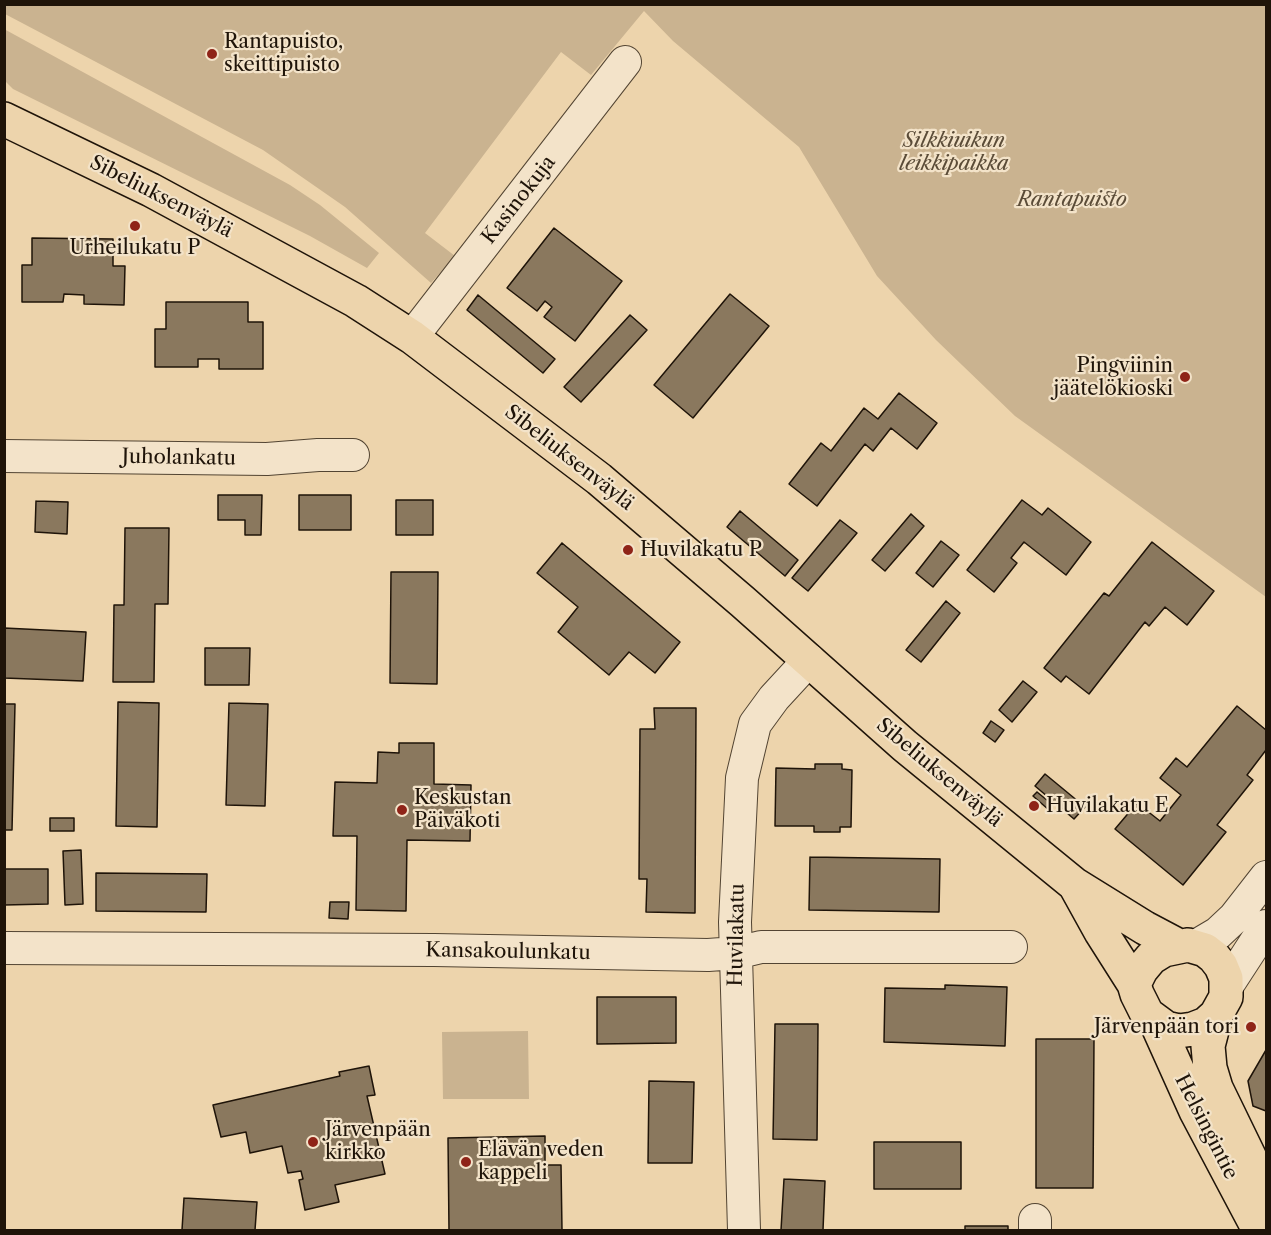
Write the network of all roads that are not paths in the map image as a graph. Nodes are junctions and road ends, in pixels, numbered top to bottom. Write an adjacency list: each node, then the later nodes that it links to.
1 (625, 62): 3 (street, Kasinokuja)
2 (4, 119): 3 (main road, Sibeliuksenväylä)
3 (412, 337): 6 (main road, Sibeliuksenväylä)
4 (353, 455): 5 (street, Juholankatu)
5 (4, 456)
6 (809, 660): 8 (main road, Sibeliuksenväylä); 13 (street, Huvilakatu)
7 (1266, 877): 10 (street)
8 (1074, 884): 10 (main road, Sibeliuksenväylä); 14 (main road, Sibeliuksenväylä)
9 (1266, 926): 15 (street)
10 (1188, 946): 14 (main road); 15 (main road)
11 (1011, 947): 13 (street, Kansakoulunkatu)
12 (4, 948): 13 (street, Kansakoulunkatu)
13 (736, 953): 18 (street, Huvilakatu)
14 (1134, 984): 16 (main road)
15 (1222, 1001): 16 (main road); 17 (main road, Helsingintie)
16 (1156, 1022): 19 (main road, Helsingintie)
17 (1266, 1191)
18 (744, 1230)
19 (1259, 1230)

